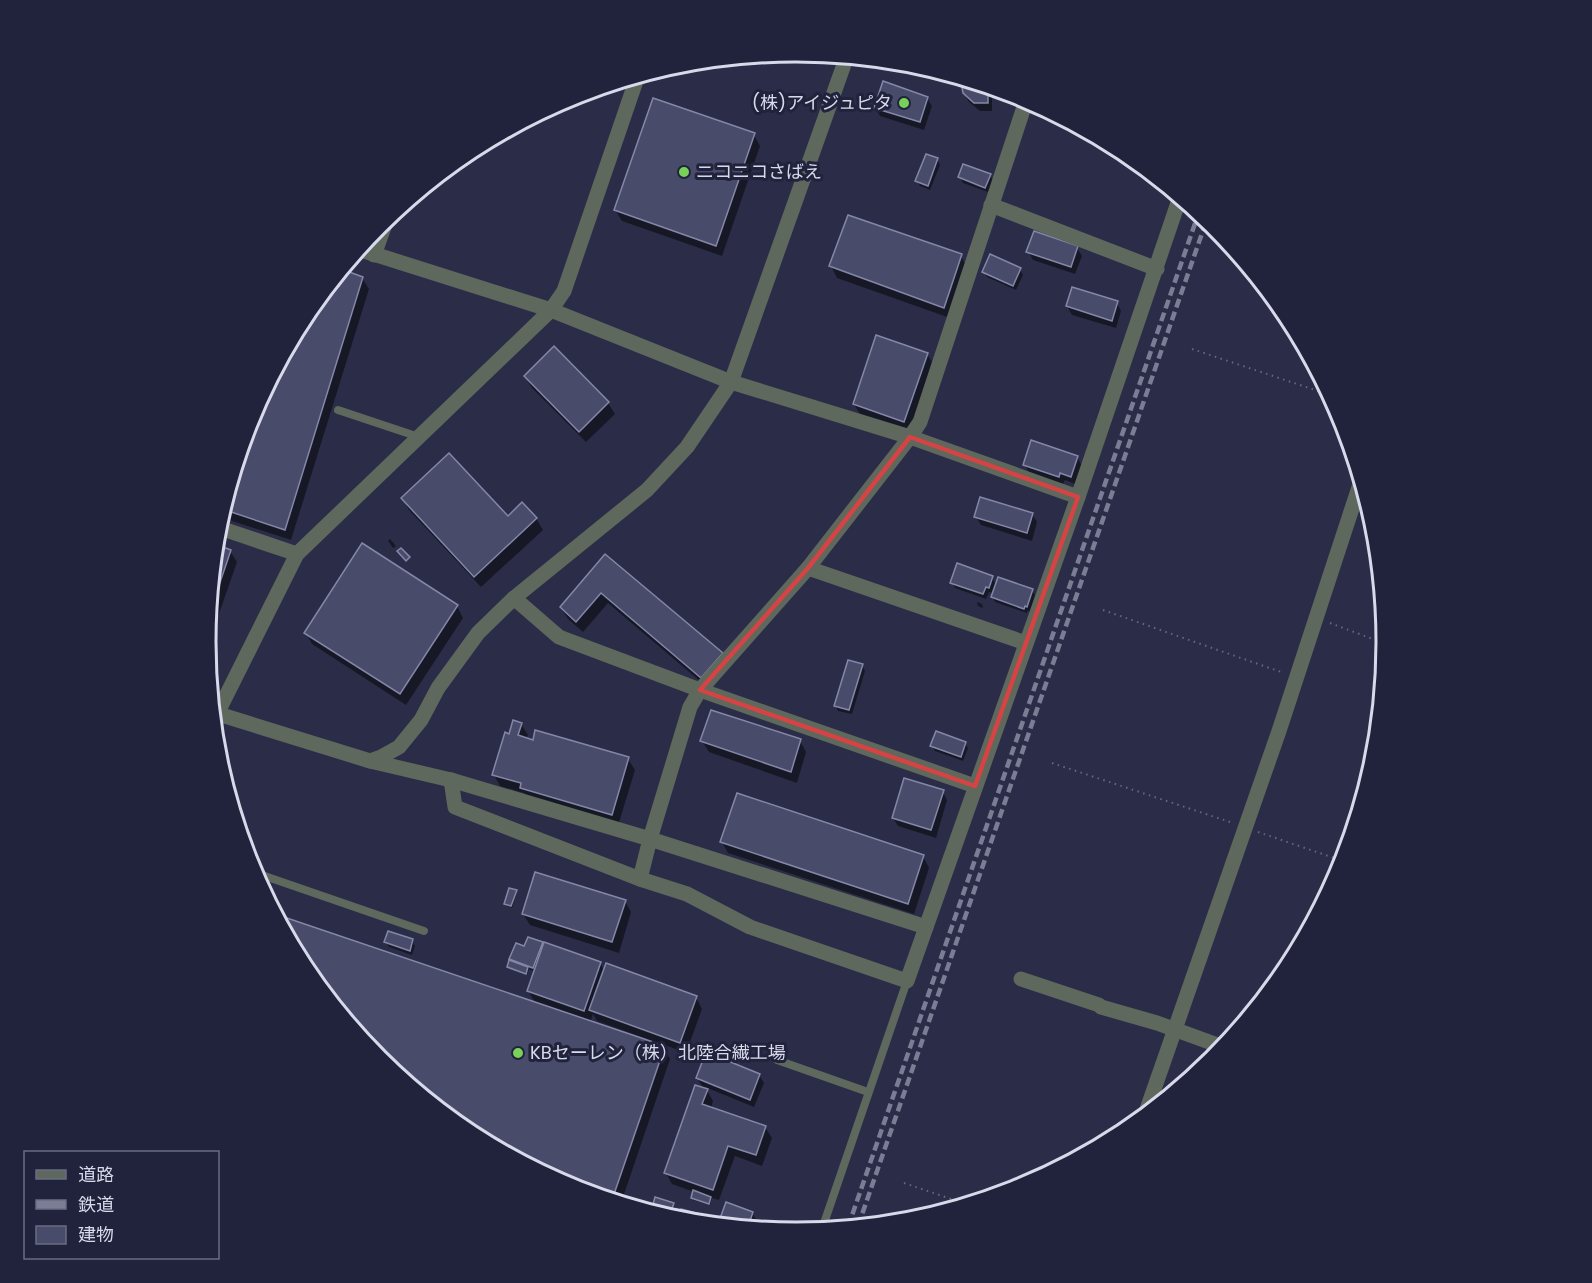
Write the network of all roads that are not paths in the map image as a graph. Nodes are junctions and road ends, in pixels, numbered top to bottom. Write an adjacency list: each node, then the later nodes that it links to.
1 (845, 64): 11 (street)
2 (635, 84): 10 (street)
3 (1024, 108): 4 (street)
4 (991, 205): 9 (street); 14 (street)
5 (1178, 205): 9 (street)
6 (380, 237): 8 (street)
7 (366, 252): 8 (street)
8 (374, 255): 10 (street)
9 (1157, 269): 16 (street)
10 (551, 310): 11 (street); 13 (street)
11 (731, 382): 14 (street); 20 (street)
12 (338, 410): 13 (lane)
13 (419, 437): 18 (street)
14 (910, 438): 16 (street); 19 (street)
15 (1357, 494): 35 (street)
16 (1078, 497): 21 (street)
17 (227, 530): 18 (street)
18 (297, 554): 23 (street)
19 (808, 568): 21 (street); 22 (street)
20 (514, 598): 22 (street); 25 (street)
21 (1026, 643): 27 (street)
22 (700, 690): 27 (street); 28 (street)
23 (220, 704)
24 (221, 715): 25 (street)
25 (370, 761): 26 (street)
26 (451, 780): 28 (street); 30 (street)
27 (975, 786): 31 (street)
28 (650, 838): 30 (street); 31 (street)
29 (266, 877): 32 (lane)
30 (640, 879): 34 (street)
31 (926, 927): 34 (street)
32 (424, 931)
33 (1021, 979): 35 (street)
34 (907, 981): 38 (lane)
35 (1175, 1030): 36 (street); 39 (street)
36 (1214, 1044)
37 (777, 1060): 38 (lane)
38 (868, 1092): 40 (lane)
39 (1150, 1101)
40 (825, 1220)

